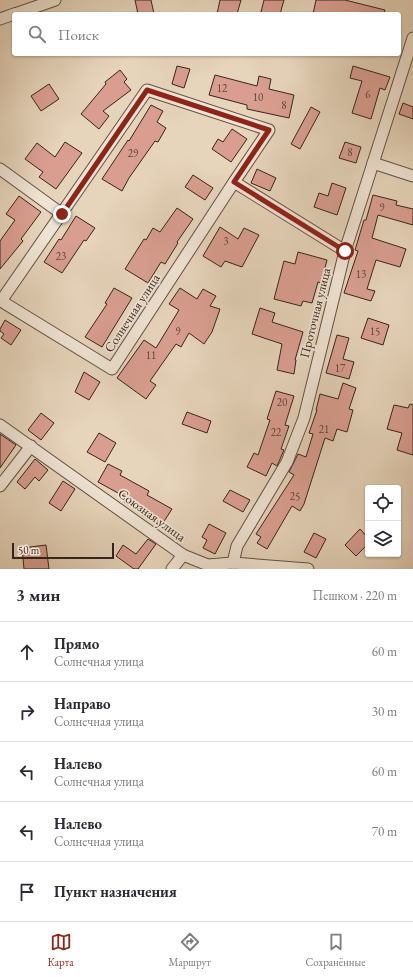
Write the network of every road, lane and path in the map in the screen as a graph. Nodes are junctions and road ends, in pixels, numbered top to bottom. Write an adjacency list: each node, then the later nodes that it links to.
1 (55, 0): 2 (street)
2 (20, 12)
3 (12, 15): 4 (street)
4 (0, 19)
5 (413, 38): 6 (street, Проточная улица)
6 (373, 163): 8 (street); 11 (street, Проточная улица)
7 (0, 169): 10 (street)
8 (413, 176)
9 (234, 182): 10 (street, Солнечная улица); 11 (street); 12 (street, Солнечная улица)
10 (62, 214): 12 (street, Солнечная улица)
11 (345, 251): 17 (street, Проточная улица)
12 (0, 302)
13 (0, 424): 14 (street, Союзная улица)
14 (31, 446): 15 (street); 16 (street, Союзная улица)
15 (0, 486)
16 (183, 555): 17 (street, Союзная улица); 18 (street)
17 (233, 563): 19 (street, Союзная улица)
18 (172, 569)
19 (308, 569)

